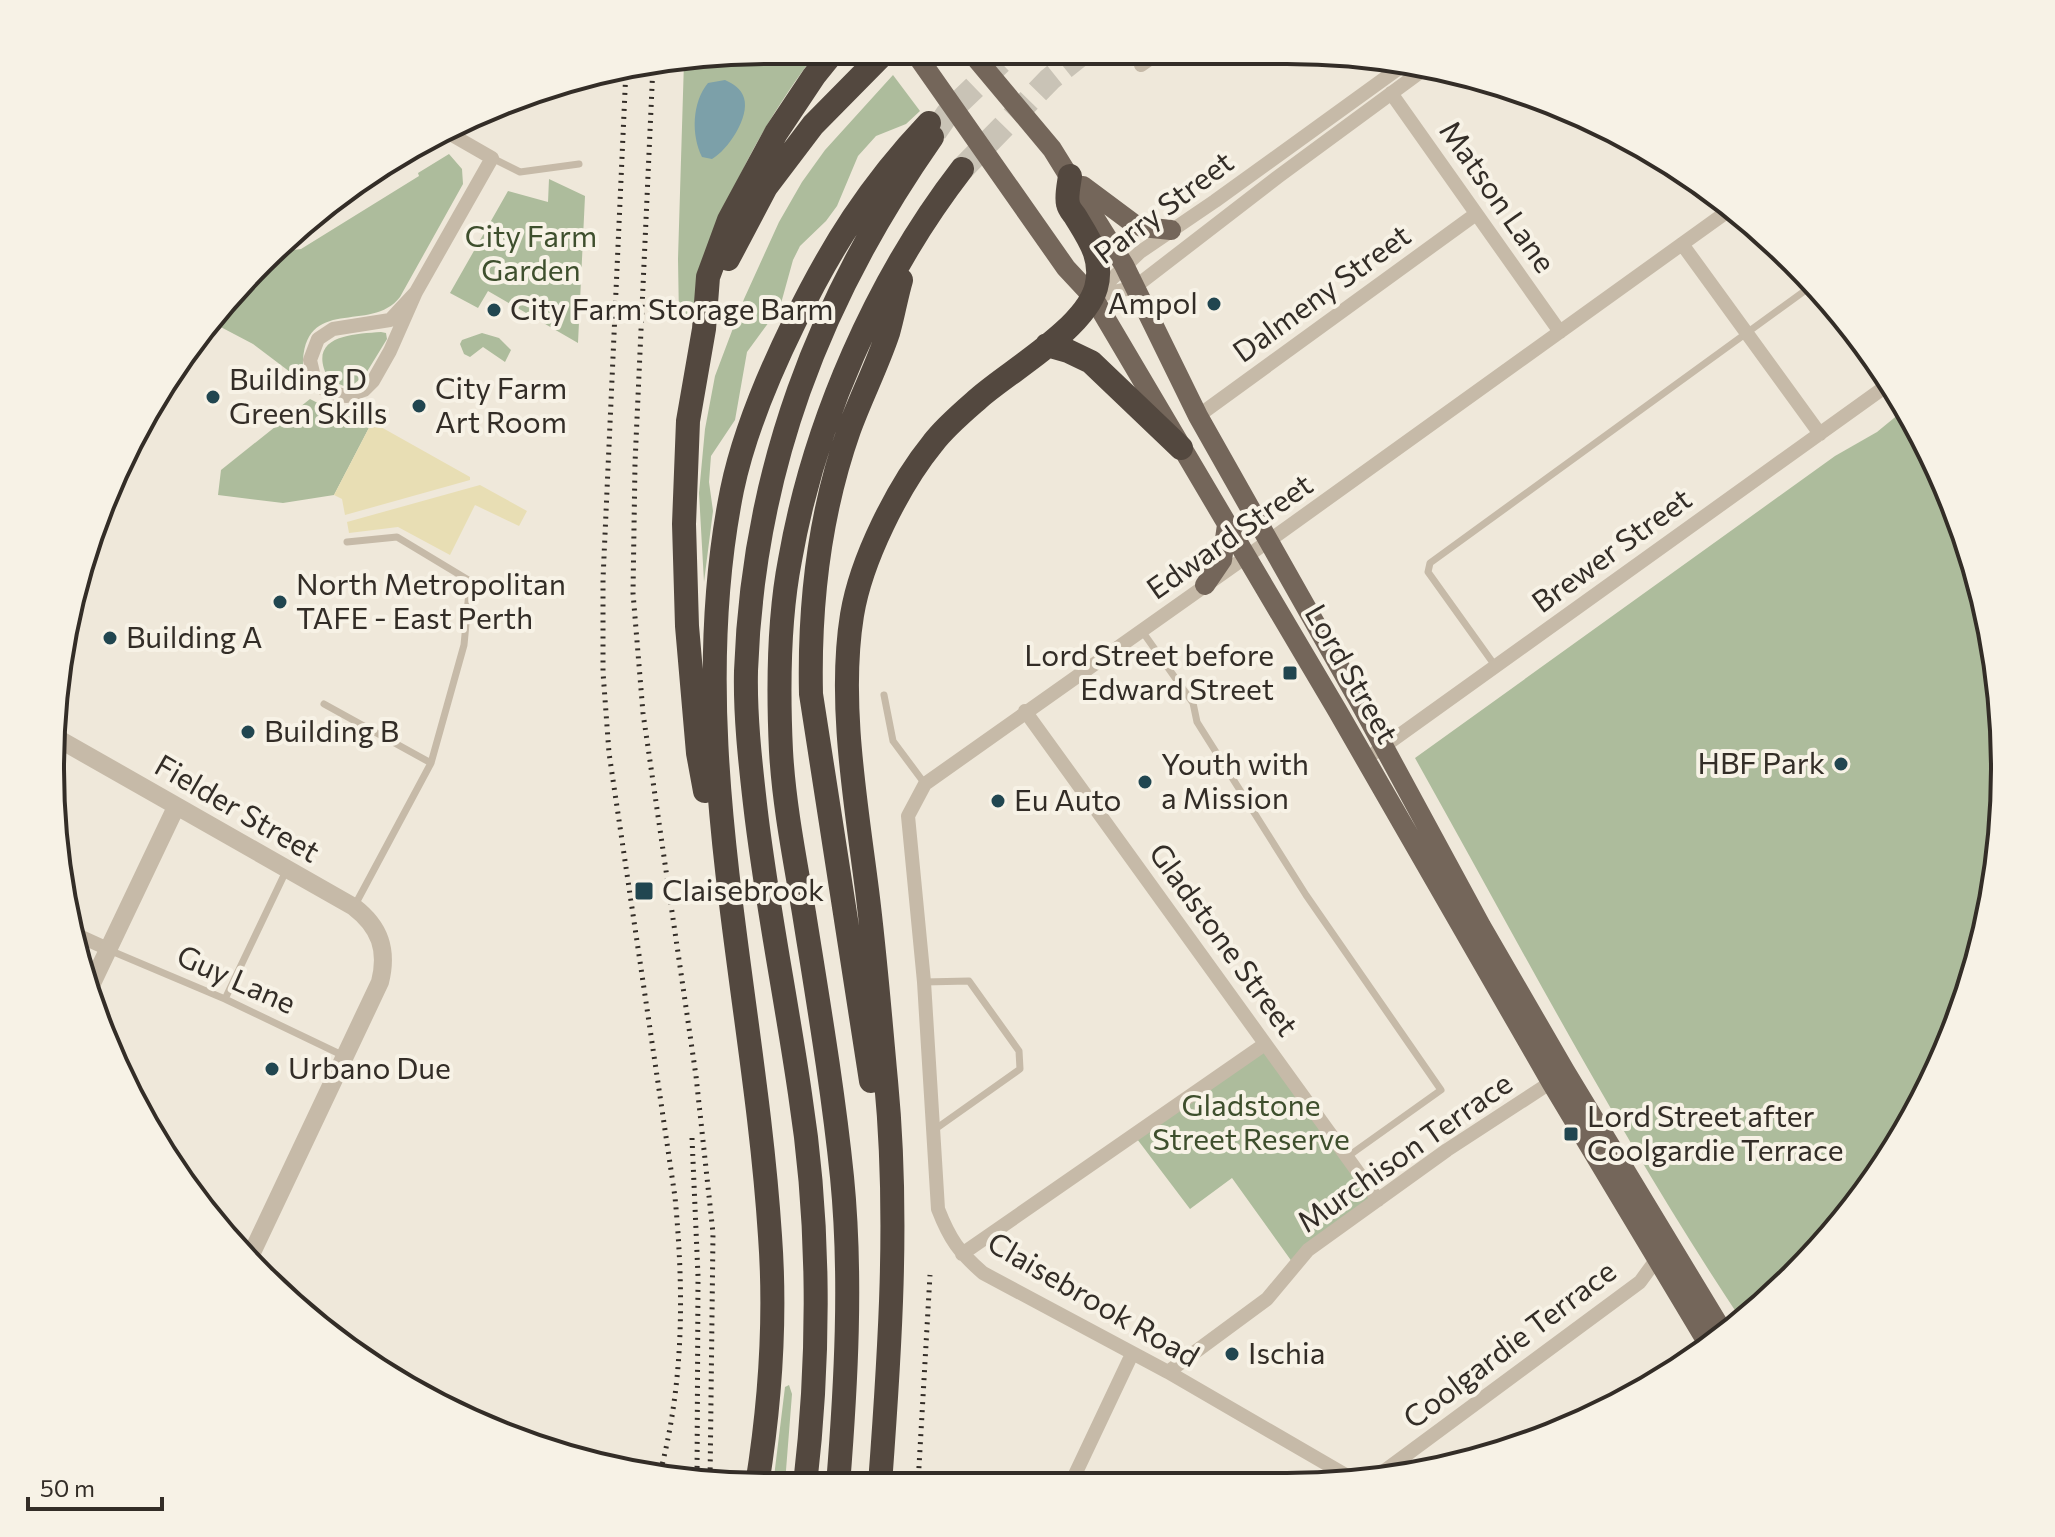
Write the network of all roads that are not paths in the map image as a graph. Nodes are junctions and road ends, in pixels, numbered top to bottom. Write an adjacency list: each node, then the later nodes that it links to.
1 (824, 64): 23 (highway)
2 (873, 64): 23 (highway)
3 (923, 64): 22 (main road, Lord Street)
4 (981, 64): 12 (main road, Lord Street)
5 (1393, 73): 15 (street, Parry Street)
6 (1412, 76): 7 (street, Parry Street)
7 (1391, 93): 13 (street, Matson Lane); 19 (street, Parry Street)
8 (456, 137): 9 (street)
9 (492, 158): 10 (lane); 21 (street)
10 (579, 164)
11 (962, 169): 17 (highway)
12 (1070, 176): 15 (main road); 18 (main road, Lord Street); 22 (highway)
13 (1476, 214): 24 (street, Matson Lane); 28 (street, Dalmeny Street)
14 (1722, 215): 16 (street, Edward Street)
15 (1171, 230): 18 (street, Parry Street)
16 (1682, 244): 24 (street, Edward Street); 25 (street)
17 (909, 246): 64 (highway); 73 (highway)
18 (1124, 265): 19 (main road, Lord Street); 22 (street, Parry Street)
19 (1135, 287): 22 (street, Parry Street); 28 (main road, Lord Street)
20 (1804, 291): 25 (lane)
21 (416, 292): 21 (street)
22 (1093, 297): 26 (highway); 30 (main road, Lord Street)
23 (704, 329): 51 (highway)
24 (1560, 332): 32 (street, Edward Street)
25 (1748, 334): 29 (street); 37 (lane)
26 (1047, 345): 30 (highway); 64 (highway)
27 (1880, 390): 29 (street, Brewer Street)
28 (1198, 416): 32 (main road, Lord Street)
29 (1820, 434): 37 (street, Brewer Street)
30 (1181, 448): 31 (main road, Lord Street)
31 (1227, 525): 34 (main road, Lord Street); 35 (main road)
32 (1268, 541): 34 (street, Edward Street); 42 (main road, Lord Street)
33 (347, 542): 44 (lane)
34 (1246, 556): 35 (street, Edward Street); 43 (main road, Lord Street)
35 (1205, 585): 36 (street, Edward Street)
36 (1142, 631): 40 (street, Edward Street); 59 (lane)
37 (1496, 667): 42 (street, Brewer Street)
38 (884, 695): 45 (lane)
39 (324, 704): 44 (lane)
40 (1025, 711): 45 (street, Edward Street); 55 (street, Gladstone Street)
41 (65, 743): 46 (street, Fielder Street)
42 (1384, 747): 43 (street, Brewer Street); 57 (main road, Lord Street)
43 (1366, 760): 57 (main road, Lord Street)
44 (431, 763): 48 (lane)
45 (925, 784): 53 (street, Edward Street)
46 (176, 807): 47 (street, Fielder Street); 50 (street)
47 (286, 870): 48 (street, Fielder Street); 54 (lane)
48 (354, 907): 56 (street, Fielder Street)
49 (85, 939): 50 (street)
50 (108, 949): 52 (street); 54 (lane, Guy Lane)
51 (736, 949): 71 (highway); 72 (highway)
52 (95, 976)
53 (924, 982): 58 (street, Claisebrook Road); 58 (lane)
54 (225, 999): 56 (lane, Guy Lane)
55 (1265, 1044): 59 (street, Gladstone Street); 62 (street)
56 (344, 1056): 61 (street)
57 (1558, 1077): 60 (street, Murchison Terrace); 63 (main road, Lord Street)
58 (934, 1130): 62 (street, Claisebrook Road)
59 (1347, 1157): 60 (street, Gladstone Street)
60 (1378, 1200): 68 (street, Murchison Terrace)
61 (254, 1249)
62 (962, 1254): 67 (street, Claisebrook Road)
63 (1664, 1255): 65 (main road, Lord Street); 66 (main road, Lord Street); 69 (street, Coolgardie Terrace)
64 (891, 1272): 74 (highway)
65 (1717, 1325)
66 (1704, 1335)
67 (1132, 1354): 68 (street, Claisebrook Road); 75 (street)
68 (1168, 1372): 70 (street, Claisebrook Road)
69 (1393, 1464)
70 (1338, 1471)
71 (759, 1473)
72 (806, 1473)
73 (839, 1473)
74 (881, 1473)
75 (1076, 1473)

